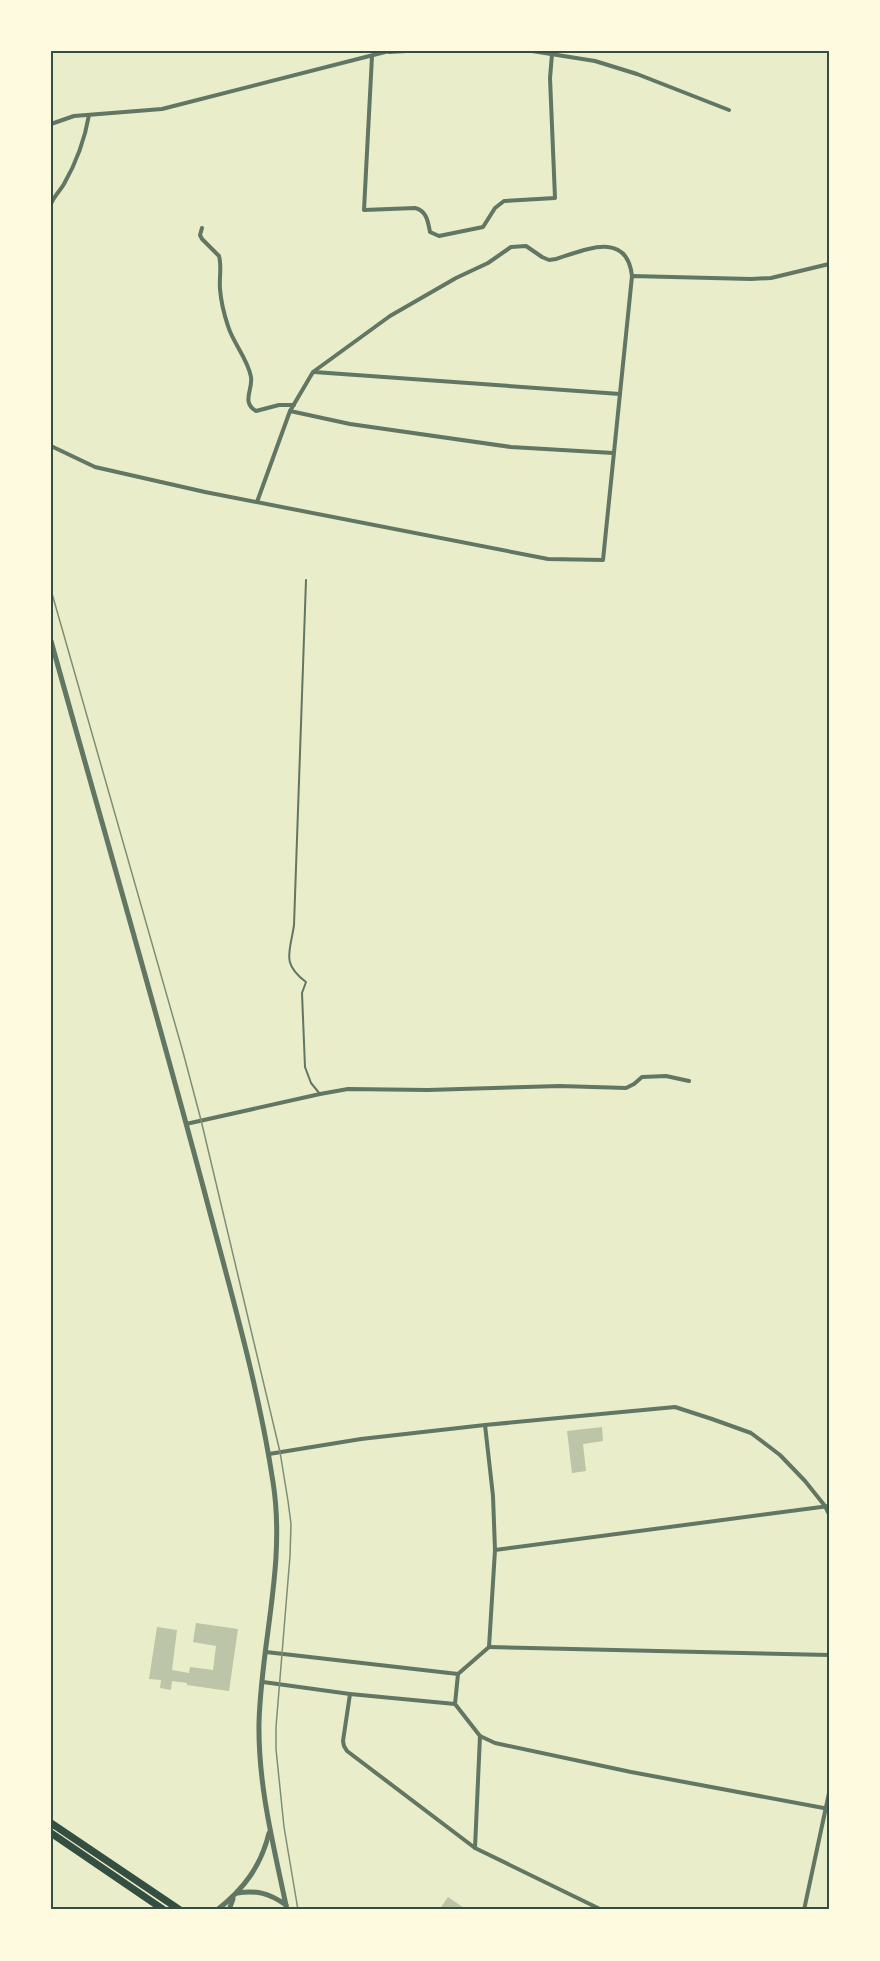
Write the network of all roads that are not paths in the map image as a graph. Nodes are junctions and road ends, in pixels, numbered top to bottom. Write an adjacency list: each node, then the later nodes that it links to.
1 (406, 51): 3 (street)
2 (532, 51): 4 (street)
3 (389, 52): 5 (street)
4 (552, 54): 5 (street); 6 (street)
5 (372, 56): 7 (street)
6 (729, 110)
7 (89, 115): 8 (street); 9 (street)
8 (51, 124)
9 (51, 204)
10 (202, 228): 15 (street)
11 (829, 264): 12 (street)
12 (632, 276): 13 (street); 14 (street)
13 (313, 372): 14 (street); 15 (street)
14 (620, 394): 18 (street)
15 (294, 405): 16 (street)
16 (290, 411): 18 (street); 19 (street)
17 (51, 446): 19 (street)
18 (614, 453): 19 (street)
19 (257, 502)
20 (306, 580): 23 (lane)
21 (51, 641): 24 (street)
22 (689, 1081): 23 (street)
23 (320, 1094): 24 (street)
24 (186, 1124): 26 (street)
25 (485, 1425): 26 (street); 27 (street); 29 (street)
26 (269, 1454): 31 (street)
27 (827, 1506): 28 (street); 29 (street)
28 (829, 1514)
29 (495, 1550): 30 (street)
30 (489, 1647): 32 (street); 33 (street)
31 (266, 1652): 33 (street); 34 (street)
32 (829, 1655)
33 (458, 1674): 36 (street)
34 (263, 1682): 35 (street); 41 (street)
35 (350, 1694): 36 (street); 43 (street)
36 (454, 1704): 37 (street)
37 (480, 1736): 39 (street); 43 (street)
38 (829, 1793): 39 (street)
39 (828, 1809): 51 (street)
40 (51, 1823): 47 (main road)
41 (269, 1831): 44 (street); 45 (street)
42 (51, 1833): 46 (main road)
43 (475, 1848): 50 (street)
44 (235, 1895): 45 (street); 48 (street); 49 (street)
45 (286, 1907)
46 (164, 1910)
47 (180, 1910)
48 (217, 1910)
49 (229, 1910)
50 (602, 1910)
51 (804, 1910)

